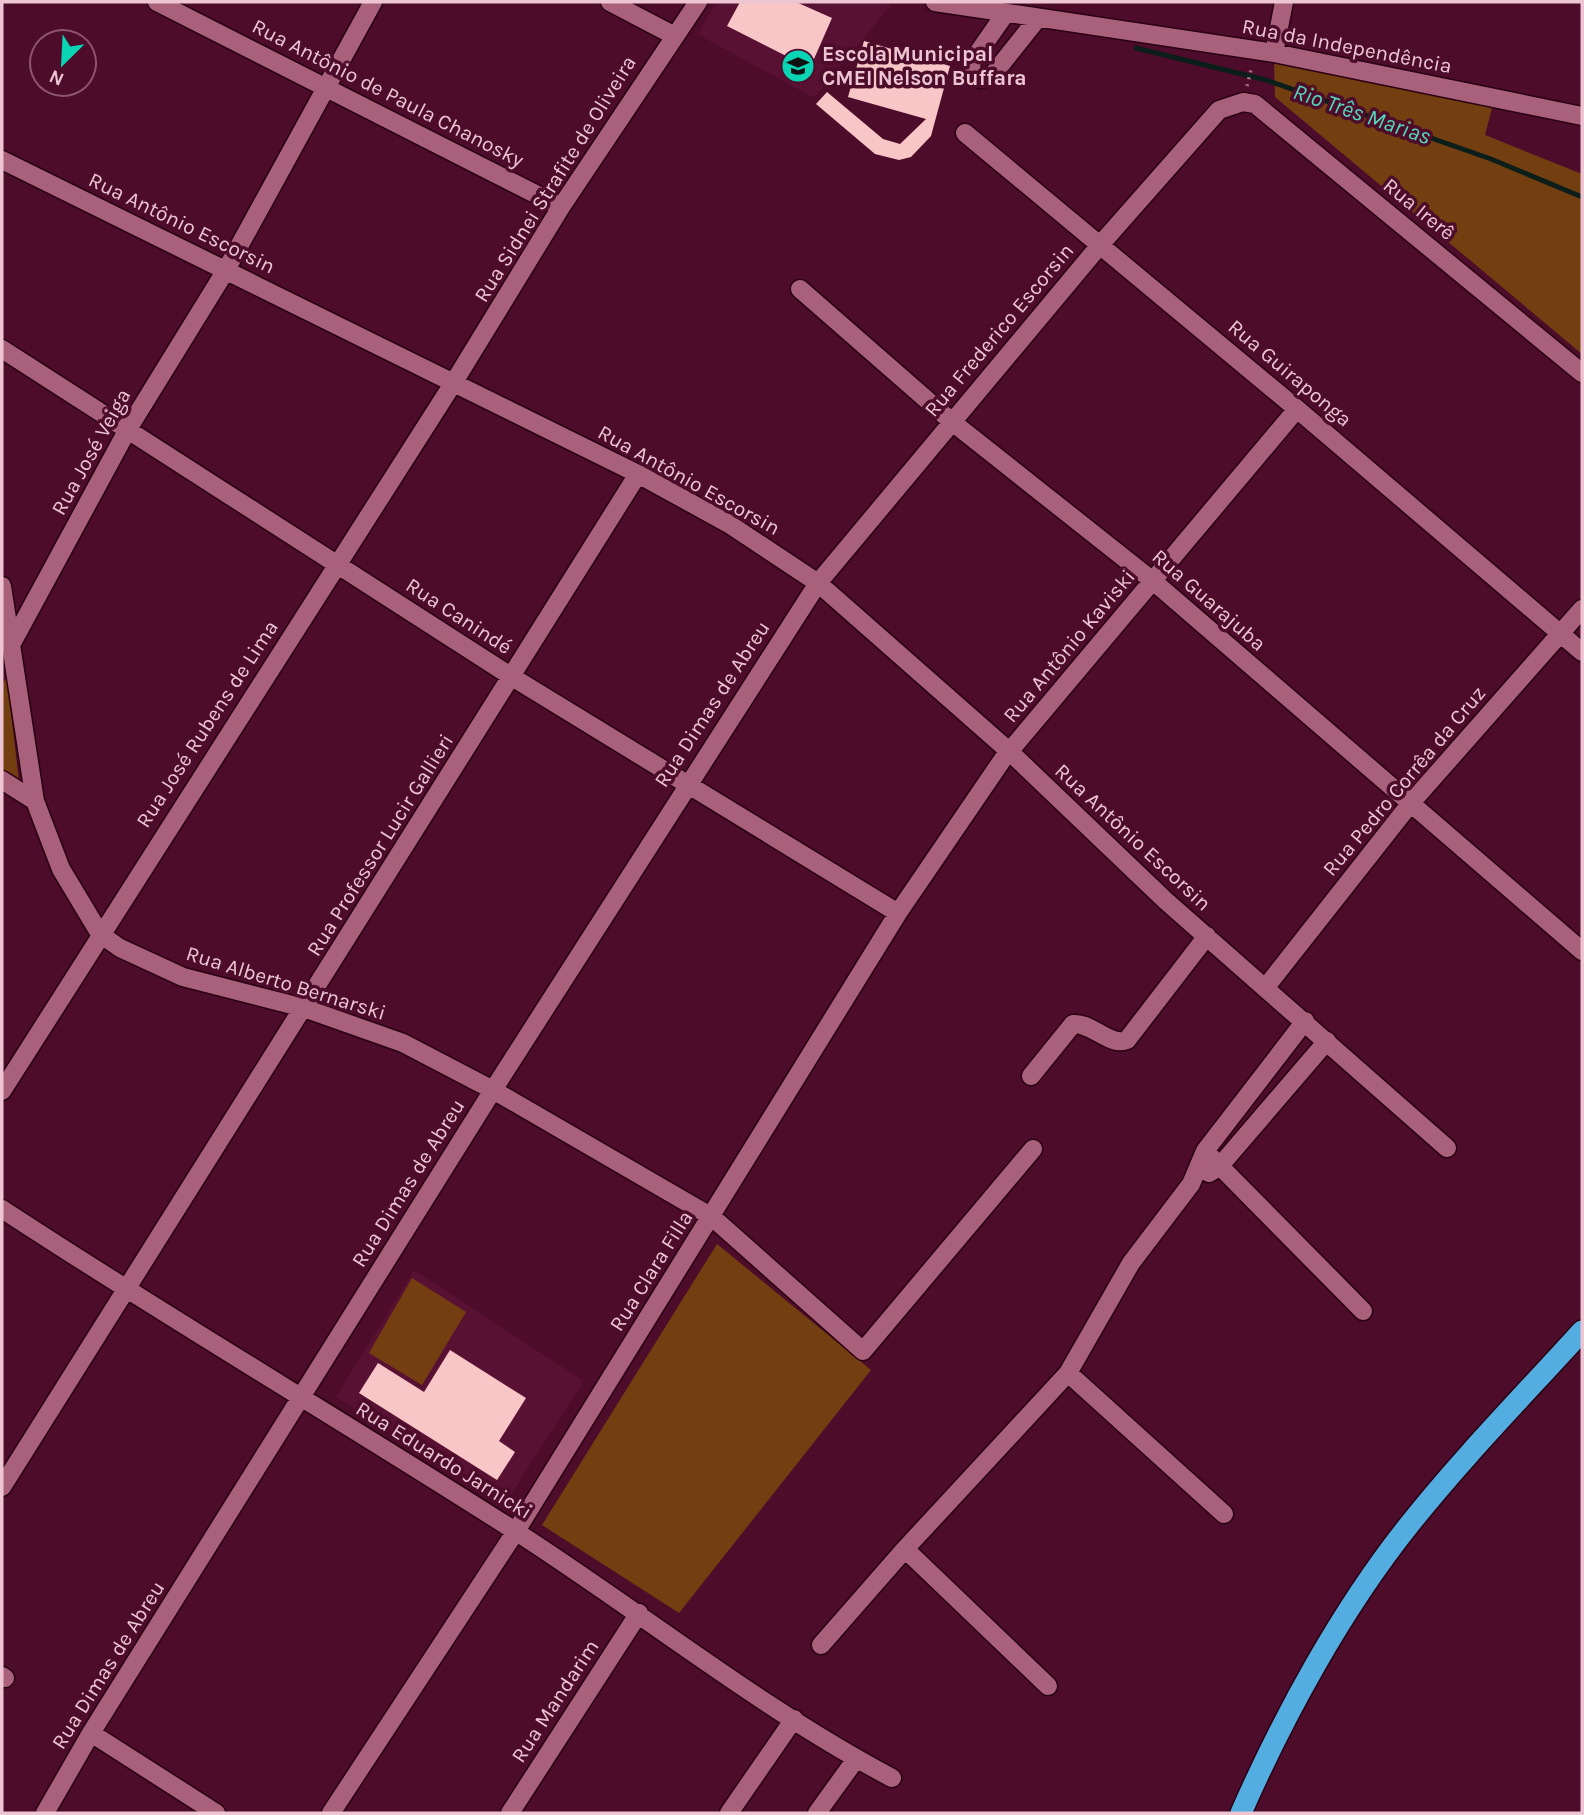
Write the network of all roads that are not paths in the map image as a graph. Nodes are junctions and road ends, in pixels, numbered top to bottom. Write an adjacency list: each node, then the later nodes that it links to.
1 (157, 2): 11 (street, Rua Antônio de Paula Chanosky)
2 (373, 2): 11 (street, Rua José Veiga)
3 (610, 2): 9 (street)
4 (698, 2): 9 (street, Rua Sidnei Strafite de Oliveira)
5 (935, 2): 7 (street, Rua da Independência)
6 (1284, 2): 10 (street)
7 (996, 9): 8 (street, Rua da Independência); 8 (street)
8 (1038, 18): 10 (street, Rua da Independência)
9 (673, 35): 16 (street, Rua Sidnei Strafite de Oliveira)
10 (1274, 53): 13 (street, Rua da Independência)
11 (325, 87): 16 (street, Rua Antônio de Paula Chanosky); 18 (street, Rua José Veiga)
12 (1219, 110): 17 (street, Rua Frederico Escorsin); 21 (street, Rua Irerê)
13 (1582, 116)
14 (965, 133): 17 (street, Rua Guiraponga)
15 (2, 160): 18 (street, Rua Antônio Escorsin)
16 (561, 207): 22 (street, Rua Sidnei Strafite de Oliveira)
17 (1100, 245): 23 (street, Rua Guiraponga); 24 (street, Rua Frederico Escorsin)
18 (226, 270): 22 (street, Rua Antônio Escorsin); 25 (street, Rua José Veiga)
19 (800, 289): 24 (street, Rua Guarajuba)
20 (2, 349): 25 (street, Rua Canindé)
21 (1582, 373)
22 (454, 382): 26 (street, Rua Antônio Escorsin); 27 (street, Rua José Rubens de Lima)
23 (1297, 409): 28 (street, Rua Antônio Kaviski); 32 (street, Rua Guiraponga)
24 (951, 421): 28 (street, Rua Guarajuba); 29 (street, Rua Frederico Escorsin)
25 (128, 429): 27 (street, Rua Canindé); 33 (street, Rua José Veiga)
26 (638, 474): 29 (street, Rua Antônio Escorsin); 36 (street, Rua Professor Lucir Gallieri)
27 (336, 565): 36 (street, Rua Canindé); 43 (street, Rua José Rubens de Lima)
28 (1153, 581): 37 (street, Rua Antônio Kaviski); 41 (street, Rua Guarajuba)
29 (818, 583): 37 (street, Rua Antônio Escorsin); 39 (street, Rua Dimas de Abreu)
30 (2, 586): 33 (street, Rua Alberto Bernarski)
31 (1582, 609): 32 (street, Rua Pedro Corrêa da Cruz)
32 (1561, 634): 34 (street, Rua Guiraponga); 41 (street, Rua Pedro Corrêa da Cruz)
33 (12, 644): 35 (street, Rua José Veiga); 40 (street, Rua Alberto Bernarski)
34 (1582, 652)
35 (2, 661)
36 (512, 677): 39 (street, Rua Canindé); 47 (street, Rua Professor Lucir Gallieri)
37 (1010, 752): 42 (street, Rua Clara Filla); 44 (street, Rua Antônio Escorsin)
38 (2, 780): 40 (street)
39 (687, 784): 42 (street, Rua Canindé); 52 (street, Rua Dimas de Abreu)
40 (35, 801): 43 (street, Rua Alberto Bernarski)
41 (1410, 804): 45 (street, Rua Guarajuba); 46 (street, Rua Pedro Corrêa da Cruz)
42 (898, 913): 61 (street, Rua Clara Filla)
43 (100, 934): 47 (street, Rua Alberto Bernarski); 53 (street, Rua José Rubens de Lima)
44 (1207, 936): 46 (street, Rua Antônio Escorsin); 50 (street)
45 (1582, 951)
46 (1265, 987): 48 (street, Rua Antônio Escorsin)
47 (304, 1008): 52 (street, Rua Alberto Bernarski); 62 (street, Rua Professor Lucir Gallieri)
48 (1305, 1021): 49 (street, Rua Antônio Escorsin); 51 (street)
49 (1327, 1041): 54 (street); 55 (street, Rua Antônio Escorsin)
50 (1031, 1076)
51 (1257, 1083): 54 (street); 57 (street)
52 (493, 1090): 61 (street, Rua Alberto Bernarski); 66 (street, Rua Dimas de Abreu)
53 (2, 1091)
54 (1276, 1099): 58 (street)
55 (1447, 1148)
56 (1033, 1149): 61 (street, Rua Alberto Bernarski)
57 (1205, 1151): 58 (street); 59 (street)
58 (1219, 1167): 59 (street); 63 (street)
59 (1191, 1184): 65 (street)
60 (2, 1209): 62 (street, Rua Eduardo Jarnicki)
61 (712, 1217): 69 (street, Rua Clara Filla)
62 (124, 1289): 66 (street, Rua Eduardo Jarnicki); 67 (street, Rua Professor Lucir Gallieri)
63 (1363, 1311)
64 (1582, 1331): 84 (highway)
65 (1068, 1373): 68 (street); 70 (street)
66 (301, 1397): 69 (street, Rua Eduardo Jarnicki); 75 (street, Rua Dimas de Abreu)
67 (2, 1487)
68 (1224, 1514)
69 (516, 1531): 71 (street, Rua Eduardo Jarnicki); 80 (street, Rua Clara Filla)
70 (905, 1549): 72 (street); 73 (street)
71 (639, 1613): 74 (street, Rua Eduardo Jarnicki); 81 (street, Rua Mandarim)
72 (821, 1645)
73 (1048, 1686)
74 (794, 1719): 76 (street, Rua Eduardo Jarnicki); 82 (street)
75 (91, 1734): 78 (street, Rua Dimas de Abreu); 79 (street)
76 (856, 1759): 77 (street, Rua Eduardo Jarnicki); 83 (street)
77 (892, 1779)
78 (45, 1813)
79 (216, 1813)
80 (331, 1813)
81 (510, 1813)
82 (729, 1813)
83 (817, 1813)
84 (1241, 1813)

